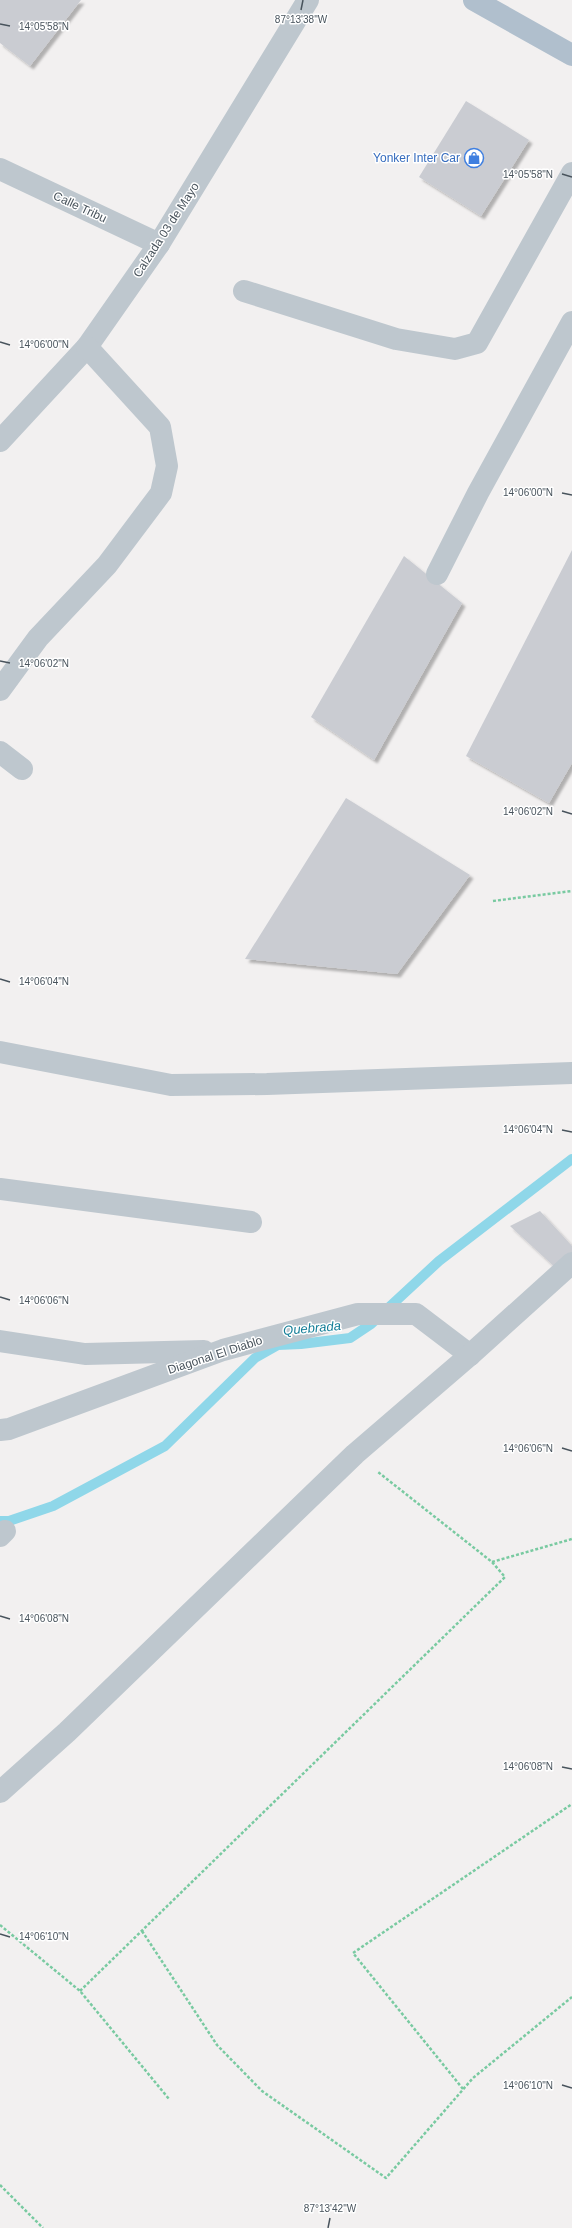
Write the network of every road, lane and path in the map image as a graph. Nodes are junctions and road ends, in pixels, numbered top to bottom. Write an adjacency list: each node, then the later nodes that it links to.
1 (308, 0): 6 (street, Calzada 03 de Mayo)
2 (474, 0): 3 (main road)
3 (572, 55)
4 (1, 172): 6 (street, Calle Tribu)
5 (572, 173): 7 (street)
6 (159, 244): 9 (street, Calzada 03 de Mayo)
7 (244, 291)
8 (572, 322): 11 (street)
9 (87, 347): 10 (street, Calzada 03 de Mayo); 12 (street)
10 (0, 441)
11 (437, 574)
12 (0, 690)
13 (0, 752): 14 (street)
14 (22, 769)
15 (572, 891): 16 (path)
16 (493, 901)
17 (0, 1052): 18 (street)
18 (572, 1073)
19 (0, 1189): 20 (street)
20 (251, 1222)
21 (572, 1263): 24 (street)
22 (0, 1340): 23 (street)
23 (223, 1350): 24 (street, Diagonal El Diablo); 25 (street, Diagonal El Diablo)
24 (470, 1355): 26 (street)
25 (0, 1430)
26 (355, 1454): 28 (path); 29 (street)
27 (572, 1539): 28 (path)
28 (492, 1562): 32 (path)
29 (0, 1792)
30 (572, 1804): 35 (path)
31 (0, 1925): 33 (path)
32 (142, 1931): 33 (path); 35 (path)
33 (80, 1992): 36 (path)
34 (572, 1997): 35 (path)
35 (463, 2089)
36 (169, 2099)
37 (0, 2185): 38 (path)
38 (44, 2228)

